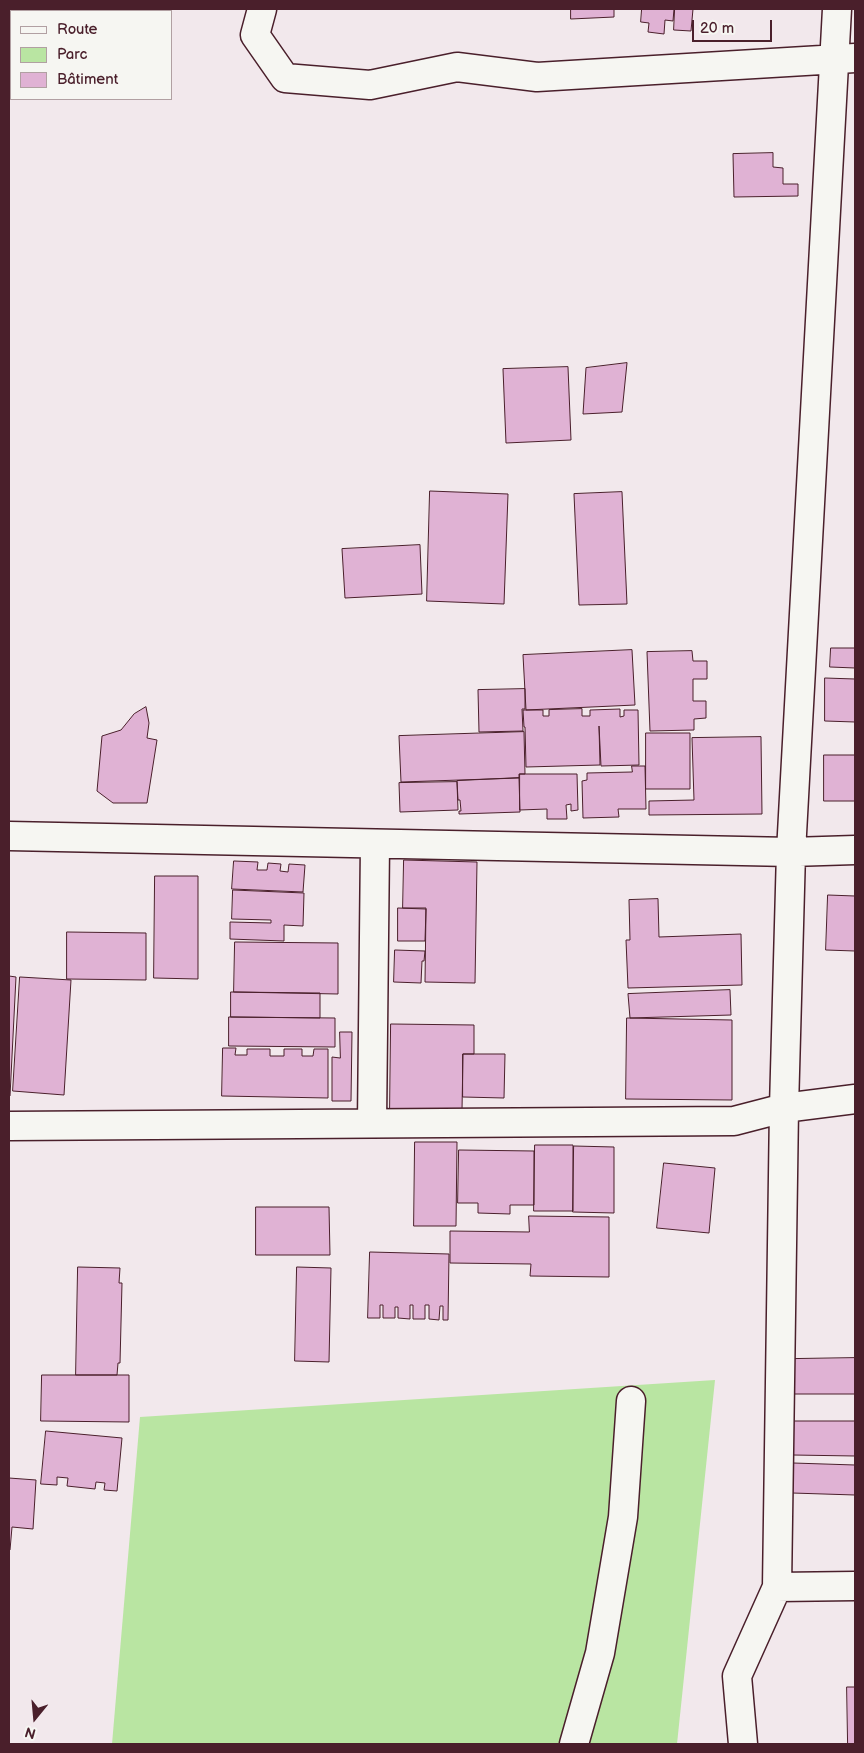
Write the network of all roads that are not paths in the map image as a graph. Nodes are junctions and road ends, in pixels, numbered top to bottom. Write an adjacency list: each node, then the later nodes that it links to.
1 (262, 9): 3 (street)
2 (837, 9): 3 (street)
3 (845, 59): 7 (street)
4 (9, 836): 5 (street)
5 (375, 844): 7 (street); 10 (street)
6 (855, 850): 7 (street)
7 (791, 852): 9 (street)
8 (855, 1099): 9 (street)
9 (784, 1108): 10 (street); 14 (street)
10 (372, 1123): 11 (street)
11 (9, 1126)
12 (631, 1401): 15 (street)
13 (855, 1586): 14 (street)
14 (777, 1587): 16 (street)
15 (574, 1744)
16 (743, 1744)

